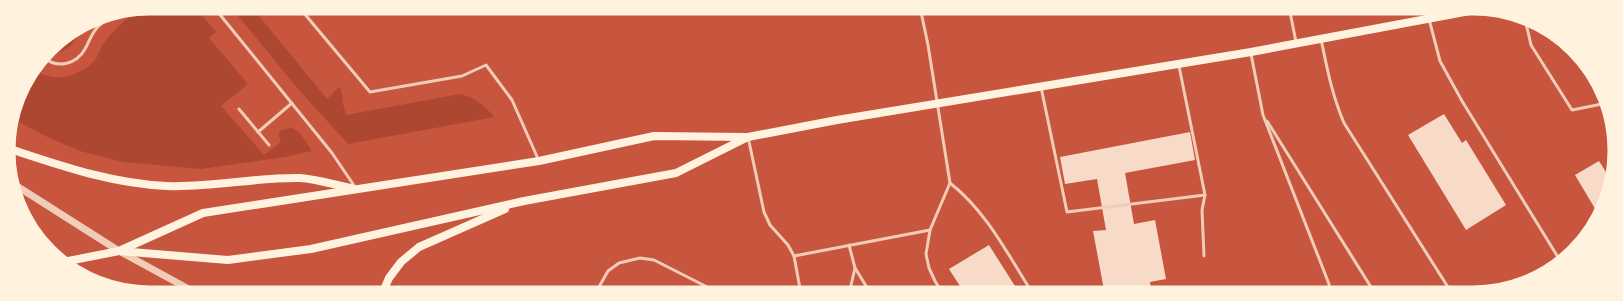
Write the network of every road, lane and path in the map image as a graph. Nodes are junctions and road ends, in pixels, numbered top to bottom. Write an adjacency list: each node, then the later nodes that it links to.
1 (219, 13): 15 (lane)
2 (304, 13): 24 (lane)
3 (921, 13): 16 (lane)
4 (1290, 13): 10 (lane)
5 (1457, 13): 6 (main road)
6 (1429, 18): 9 (main road); 35 (lane)
7 (107, 20): 12 (lane)
8 (1526, 24): 17 (lane)
9 (1321, 39): 10 (main road); 49 (lane)
10 (1296, 44): 11 (main road)
11 (1250, 52): 13 (main road); 19 (lane)
12 (47, 60)
13 (1179, 64): 14 (main road); 28 (lane)
14 (1041, 86): 16 (main road); 28 (lane)
15 (292, 103): 20 (lane); 27 (lane)
16 (938, 104): 21 (main road); 25 (lane)
17 (1602, 105)
18 (239, 109): 20 (lane)
19 (1263, 115): 47 (lane); 48 (lane)
20 (258, 132): 22 (lane)
21 (748, 137): 24 (main road); 29 (main road); 33 (lane)
22 (269, 145)
23 (13, 150): 27 (main road)
24 (539, 161): 27 (main road)
25 (950, 183): 30 (lane); 46 (lane)
26 (18, 187): 32 (street)
27 (356, 189): 32 (main road)
28 (1205, 195): 34 (lane)
29 (524, 201): 32 (main road); 39 (main road)
30 (930, 230): 31 (lane); 45 (lane)
31 (849, 245): 33 (lane); 37 (lane)
32 (119, 251): 36 (main road); 38 (street)
33 (794, 256): 42 (lane)
34 (1204, 256)
35 (1558, 258)
36 (69, 261)
37 (855, 268): 43 (lane); 44 (lane)
38 (187, 288)
39 (385, 288)
40 (598, 288): 41 (lane)
41 (709, 288)
42 (800, 288)
43 (850, 288)
44 (867, 288)
45 (939, 288)
46 (1028, 288)
47 (1329, 288)
48 (1372, 288)
49 (1449, 288)

